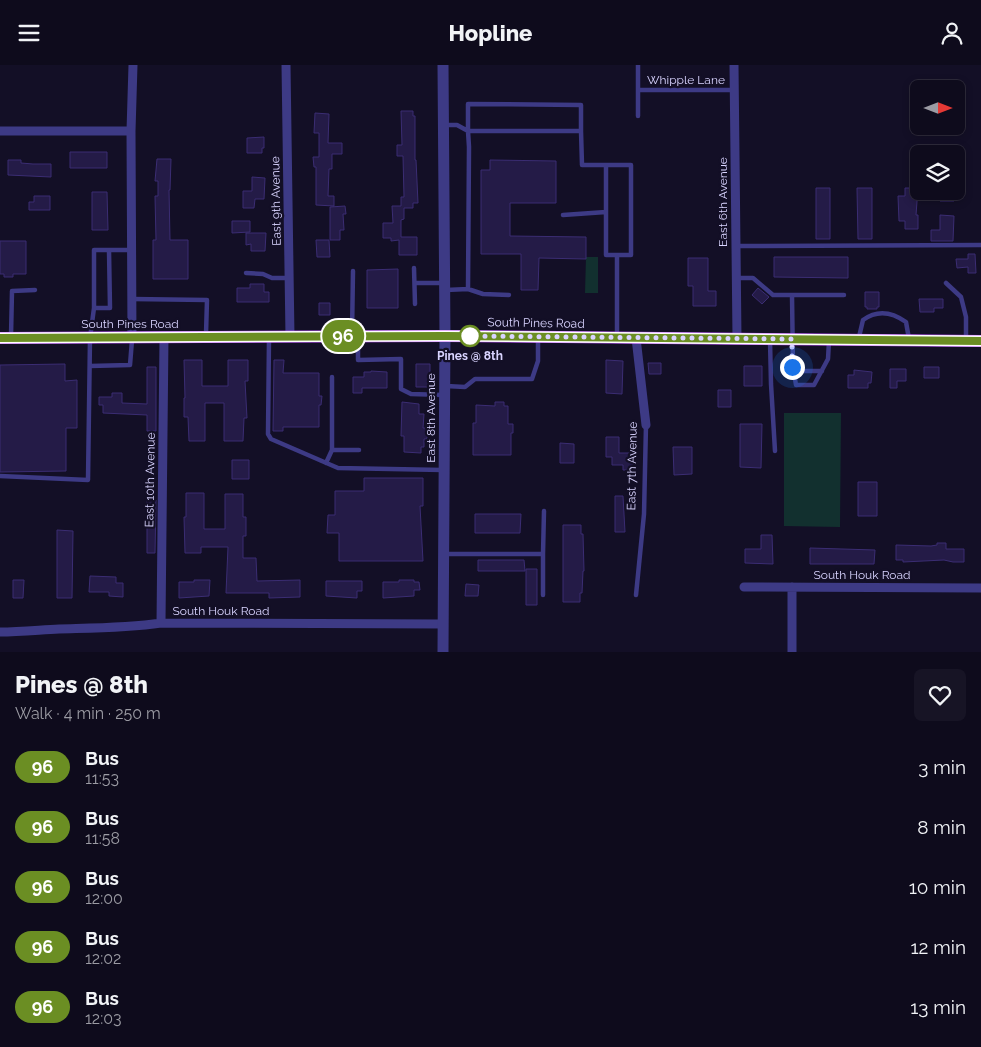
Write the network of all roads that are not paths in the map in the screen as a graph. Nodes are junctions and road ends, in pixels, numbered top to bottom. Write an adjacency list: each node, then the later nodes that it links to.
1 (132, 65): 11 (street)
2 (286, 65): 25 (street, East 9th Avenue)
3 (444, 65): 9 (street, East 8th Avenue)
4 (638, 65): 6 (lane, Whipple Lane)
5 (734, 65): 7 (street, East 6th Avenue)
6 (638, 90): 7 (lane, Whipple Lane); 8 (lane, Whipple Lane)
7 (734, 90): 18 (street, East 6th Avenue)
8 (638, 116)
9 (444, 125): 12 (lane); 29 (street, East 8th Avenue)
10 (0, 131): 11 (street)
11 (131, 131): 20 (street)
12 (468, 131): 13 (lane); 13 (lane); 30 (lane)
13 (581, 131): 14 (lane)
14 (606, 165): 15 (lane); 21 (lane)
15 (606, 211): 16 (lane); 21 (lane)
16 (563, 215)
17 (981, 245): 18 (lane)
18 (736, 246): 26 (street, East 6th Avenue)
19 (109, 250): 20 (lane); 37 (lane); 37 (lane)
20 (132, 250): 35 (street)
21 (617, 255): 46 (lane)
22 (414, 268): 27 (lane)
23 (353, 271): 38 (lane)
24 (246, 273): 25 (lane)
25 (290, 278): 44 (street, East 9th Avenue)
26 (736, 278): 33 (lane); 50 (street, East 6th Avenue)
27 (415, 283): 29 (lane); 36 (lane)
28 (946, 283): 56 (lane)
29 (444, 287): 30 (lane); 39 (street, East 8th Avenue)
30 (468, 289): 32 (lane)
31 (36, 290): 47 (lane)
32 (509, 295)
33 (792, 295): 34 (lane); 52 (lane)
34 (844, 295)
35 (132, 299): 40 (street); 42 (lane)
36 (415, 304)
37 (94, 308): 48 (lane)
38 (355, 336): 39 (main road, South Pines Road); 44 (main road, South Pines Road); 62 (lane)
39 (445, 336): 45 (main road, South Pines Road); 62 (street, East 8th Avenue)
40 (132, 337): 41 (main road, South Pines Road); 48 (main road, South Pines Road); 58 (lane)
41 (164, 337): 42 (main road, South Pines Road); 78 (street, East 10th Avenue)
42 (206, 337): 43 (main road, South Pines Road)
43 (269, 337): 44 (main road, South Pines Road); 67 (lane)
44 (290, 337)
45 (538, 337): 46 (main road, South Pines Road); 62 (lane)
46 (617, 337): 49 (main road, South Pines Road)
47 (6, 338): 48 (main road, South Pines Road)
48 (90, 338): 58 (lane)
49 (636, 338): 50 (main road, South Pines Road); 63 (street, East 7th Avenue)
50 (737, 338): 51 (main road, South Pines Road)
51 (770, 339): 52 (main road, South Pines Road); 66 (lane)
52 (792, 339): 53 (main road, South Pines Road); 59 (lane)
53 (829, 339): 54 (main road, South Pines Road); 60 (lane)
54 (858, 339): 55 (main road, South Pines Road); 55 (lane)
55 (910, 340): 56 (main road, South Pines Road)
56 (966, 341): 57 (main road, South Pines Road)
57 (981, 341)
58 (90, 366): 69 (lane)
59 (792, 367): 60 (lane); 60 (lane)
60 (822, 371)
61 (332, 377): 64 (lane)
62 (444, 391): 68 (street, East 8th Avenue)
63 (646, 425): 77 (lane, East 7th Avenue)
64 (332, 450): 65 (lane); 67 (lane)
65 (359, 451)
66 (775, 451)
67 (326, 463): 68 (lane)
68 (444, 470): 72 (street, East 8th Avenue)
69 (0, 476)
70 (544, 511): 71 (lane)
71 (543, 554): 72 (lane); 76 (lane)
72 (444, 555): 79 (street, East 8th Avenue)
73 (744, 587): 74 (street, South Houk Road)
74 (792, 587): 75 (street, South Houk Road); 82 (street)
75 (981, 588)
76 (543, 595)
77 (636, 595)
78 (161, 623): 79 (street, South Houk Road); 80 (street, South Houk Road)
79 (443, 623): 81 (street, East 8th Avenue)
80 (0, 632)
81 (443, 652)
82 (792, 652)

